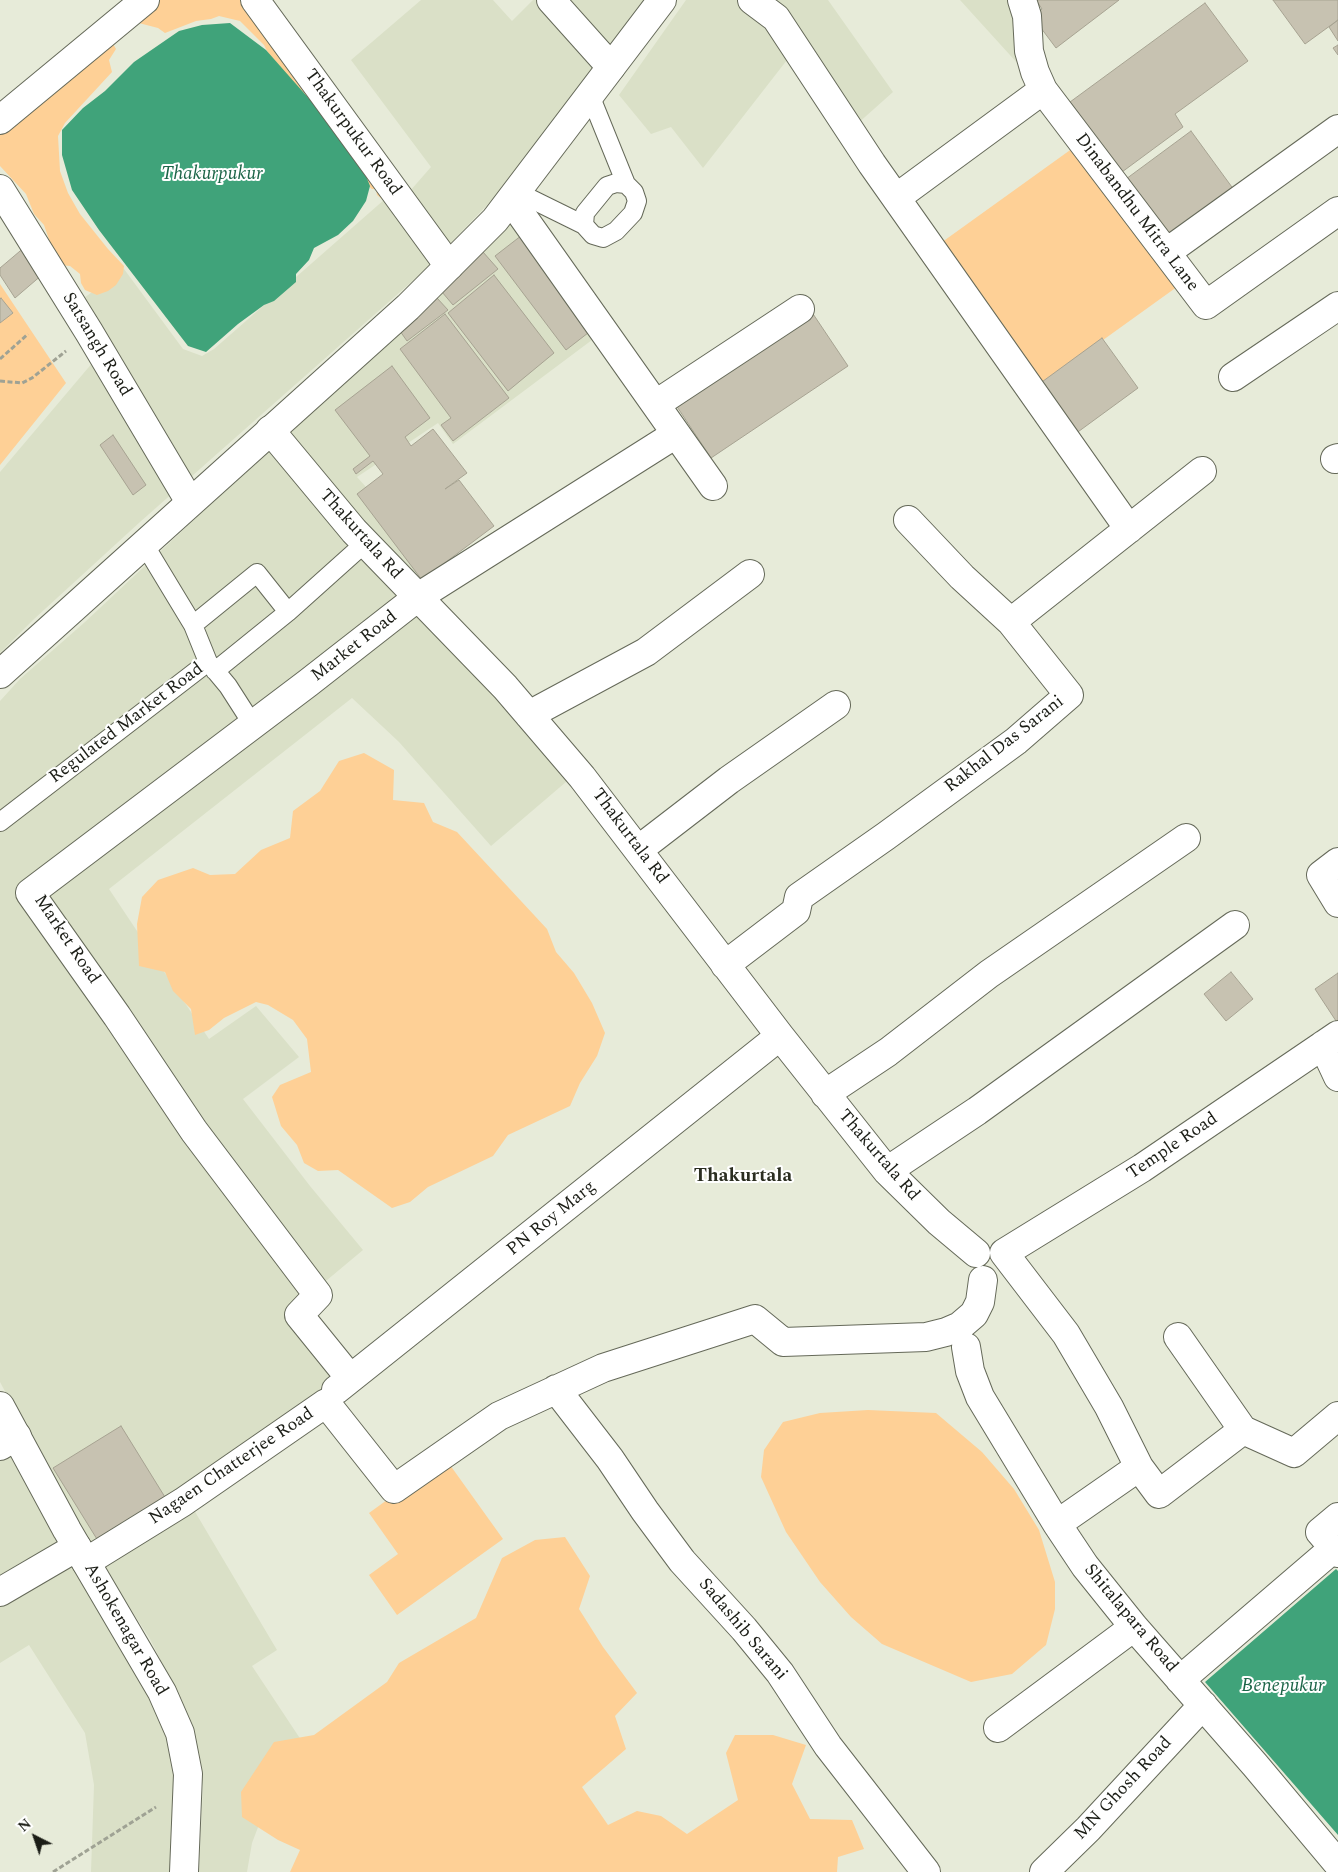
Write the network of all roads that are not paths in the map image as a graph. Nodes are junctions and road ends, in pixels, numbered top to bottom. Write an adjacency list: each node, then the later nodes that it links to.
1 (145, 0): 10 (main road)
2 (255, 0): 19 (main road, Thakurpukur Road)
3 (552, 0): 7 (main road)
4 (662, 0): 7 (main road)
5 (752, 0): 15 (main road)
6 (1022, 0): 8 (main road, Dinabandhu Mitra Lane)
7 (611, 67): 9 (main road)
8 (1043, 90): 15 (main road); 18 (main road, Dinabandhu Mitra Lane)
9 (590, 95): 12 (lane); 14 (main road)
10 (0, 120)
11 (1338, 129): 18 (main road)
12 (626, 184): 17 (lane); 17 (lane)
13 (0, 189): 28 (main road, Satsangh Road)
14 (514, 196): 17 (lane); 19 (main road); 23 (main road)
15 (896, 198): 30 (main road)
16 (1338, 211): 18 (main road, Dinabandhu Mitra Lane)
17 (584, 225)
18 (1166, 252)
19 (449, 266): 24 (main road)
20 (1338, 306): 22 (main road)
21 (800, 309): 23 (main road)
22 (1233, 377)
23 (656, 404): 25 (main road)
24 (270, 430): 28 (main road); 31 (main road, Thakurtala Rd)
25 (676, 434): 27 (main road); 34 (main road, Market Road)
26 (1202, 471): 30 (main road)
27 (713, 486)
28 (190, 502): 32 (main road)
29 (908, 520): 36 (main road)
30 (1129, 529): 36 (main road)
31 (365, 543): 34 (main road, Thakurtala Rd); 35 (lane, Regulated Market Road)
32 (144, 544): 37 (lane); 39 (main road)
33 (750, 574): 41 (main road)
34 (418, 597): 41 (main road, Thakurtala Rd); 42 (main road, Market Road)
35 (288, 612): 37 (lane); 38 (lane, Regulated Market Road)
36 (1011, 622): 49 (main road, Rakhal Das Sarani)
37 (193, 625): 38 (lane)
38 (212, 666): 42 (lane); 43 (lane, Regulated Market Road)
39 (0, 674)
40 (836, 705): 45 (main road)
41 (529, 715): 45 (main road, Thakurtala Rd)
42 (253, 725): 60 (main road, Market Road)
43 (0, 822)
44 (1186, 838): 53 (main road)
45 (638, 850): 49 (main road, Thakurtala Rd)
46 (1338, 862): 47 (main road)
47 (1338, 902)
48 (1235, 925): 54 (main road)
49 (725, 965): 50 (main road, Thakurtala Rd)
50 (780, 1036): 53 (main road, Thakurtala Rd); 60 (main road, PN Roy Marg)
51 (1330, 1040): 52 (main road); 56 (main road, Temple Road)
52 (1338, 1076)
53 (825, 1094): 54 (main road, Thakurtala Rd)
54 (887, 1171): 55 (main road, Thakurtala Rd)
55 (976, 1253): 56 (main road); 57 (main road)
56 (1004, 1254): 57 (main road); 67 (main road)
57 (983, 1280): 59 (main road, Nagaen Chatterjee Road)
58 (1178, 1337): 65 (main road)
59 (956, 1340): 61 (main road, Nagaen Chatterjee Road); 69 (main road, Shitalapara Road)
60 (350, 1378): 62 (main road, PN Roy Marg)
61 (556, 1389): 62 (main road, Nagaen Chatterjee Road); 79 (main road, Sadashib Sarani)
62 (326, 1403): 71 (main road, Nagaen Chatterjee Road)
63 (0, 1406): 66 (main road, Ashokenagar Road)
64 (1338, 1416): 65 (main road)
65 (1243, 1430): 67 (main road)
66 (8, 1441): 71 (main road, Ashokenagar Road)
67 (1139, 1467): 69 (main road)
68 (1338, 1517): 70 (main road)
69 (1057, 1524): 73 (main road, Shitalapara Road)
70 (1336, 1551): 74 (main road)
71 (82, 1555): 72 (main road, Nagaen Chatterjee Road); 78 (main road, Ashokenagar Road)
72 (0, 1592)
73 (1134, 1627): 74 (main road, Shitalapara Road); 76 (main road)
74 (1180, 1680): 75 (main road, Shitalapara Road)
75 (1203, 1705): 77 (main road, Shitalapara Road); 80 (main road, MN Ghosh Road)
76 (998, 1728)
77 (1338, 1864)
78 (184, 1872)
79 (926, 1872)
80 (1044, 1872)

